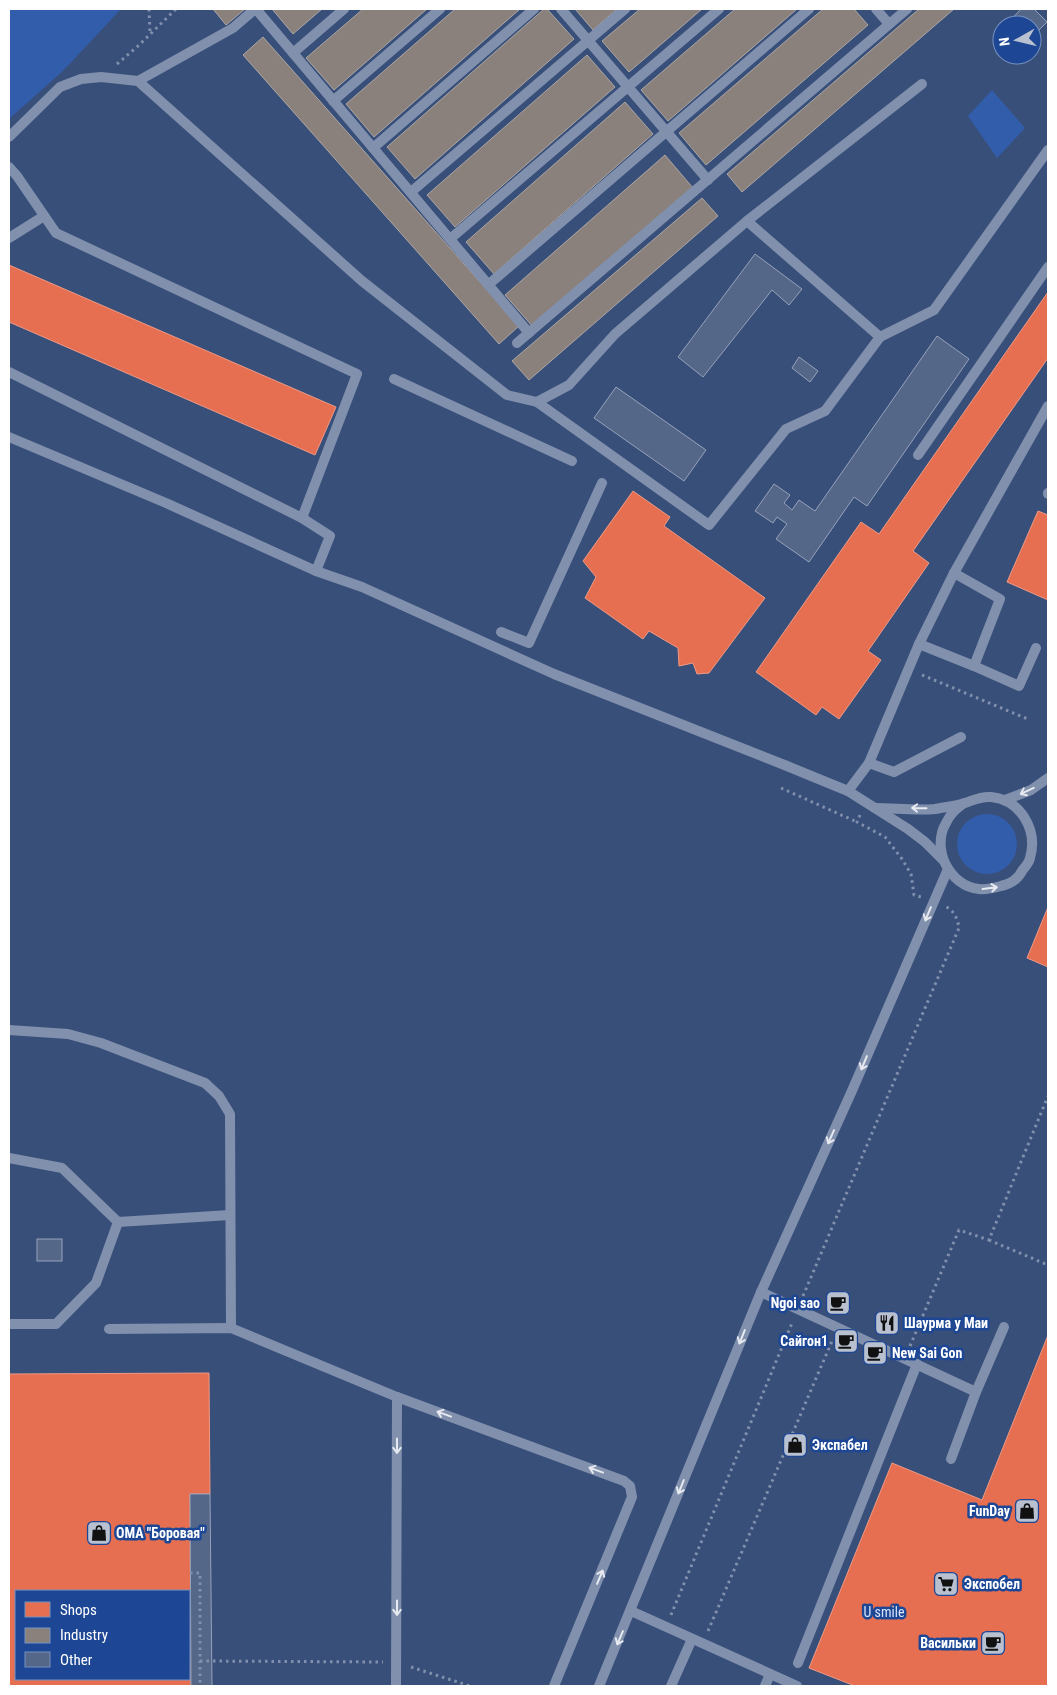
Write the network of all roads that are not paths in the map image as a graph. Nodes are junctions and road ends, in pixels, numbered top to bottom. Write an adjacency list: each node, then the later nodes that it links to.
1 (255, 9): 13 (lane); 14 (lane)
2 (344, 9): 13 (lane)
3 (440, 9): 17 (lane)
4 (534, 9): 20 (lane)
5 (561, 9): 12 (lane)
6 (625, 9): 12 (lane)
7 (719, 9): 16 (lane)
8 (810, 9): 18 (lane)
9 (876, 9): 11 (lane)
10 (907, 9): 11 (lane)
11 (889, 24): 23 (lane)
12 (588, 40): 16 (lane); 24 (lane)
13 (293, 53): 17 (lane)
14 (138, 81): 19 (lane); 36 (lane)
15 (922, 84): 26 (lane)
16 (628, 86): 18 (lane); 28 (lane)
17 (333, 101): 20 (lane)
18 (667, 132): 23 (lane); 30 (lane)
19 (9, 137)
20 (373, 148): 24 (lane)
21 (1048, 150): 32 (lane)
22 (9, 167): 25 (lane)
23 (708, 180): 31 (lane)
24 (411, 192): 28 (lane)
25 (44, 216): 27 (lane); 42 (lane)
26 (748, 221): 32 (lane); 36 (lane)
27 (9, 238)
28 (450, 239): 30 (lane)
29 (1048, 267): 39 (lane)
30 (488, 285): 31 (lane)
31 (529, 333): 33 (lane)
32 (880, 337): 36 (lane)
33 (517, 343)
34 (9, 372): 42 (lane)
35 (394, 379): 40 (lane)
36 (537, 402)
37 (1048, 406): 44 (lane)
38 (9, 437): 43 (lane)
39 (918, 455)
40 (572, 461)
41 (602, 483): 45 (lane)
42 (302, 518): 43 (lane)
43 (316, 571): 52 (lane)
44 (954, 572): 46 (lane); 48 (lane)
45 (501, 632)
46 (919, 644): 48 (lane); 50 (lane)
47 (1036, 648): 48 (lane)
48 (974, 666)
49 (961, 737): 50 (lane)
50 (869, 763): 52 (lane)
51 (1048, 778): 53 (lane, one-way to 53)
52 (848, 792): 55 (lane)
53 (1004, 800): 54 (lane); 57 (lane, one-way to 53)
54 (964, 803): 55 (lane, one-way to 55); 56 (lane)
55 (870, 805): 56 (lane)
56 (943, 860): 57 (lane)
57 (948, 869): 62 (lane, one-way to 62)
58 (9, 1030): 60 (lane)
59 (9, 1158): 61 (lane)
60 (230, 1216): 61 (lane); 66 (lane)
61 (118, 1222): 63 (lane)
62 (761, 1292): 67 (lane); 71 (lane, one-way to 71)
63 (9, 1324)
64 (1004, 1327): 68 (lane)
65 (109, 1328): 66 (lane)
66 (231, 1328): 69 (lane)
67 (917, 1364): 68 (lane); 73 (lane)
68 (976, 1392): 70 (lane)
69 (397, 1397): 75 (lane, one-way to 75); 76 (lane, one-way to 69)
70 (951, 1459)
71 (631, 1611): 72 (lane); 77 (lane, one-way to 77)
72 (692, 1639): 74 (lane); 78 (lane)
73 (798, 1663)
74 (770, 1674): 79 (lane); 80 (lane)
75 (396, 1686)
76 (554, 1686)
77 (600, 1686)
78 (671, 1686)
79 (765, 1686)
80 (797, 1686)

